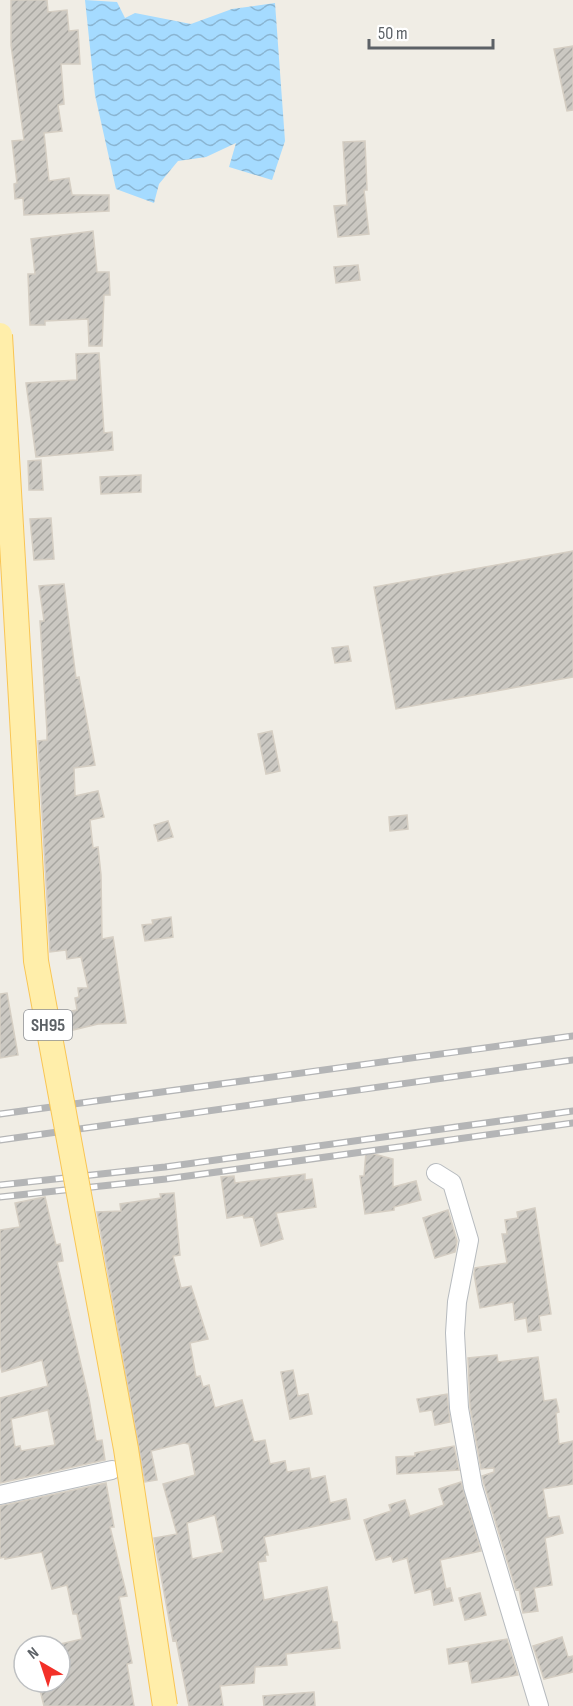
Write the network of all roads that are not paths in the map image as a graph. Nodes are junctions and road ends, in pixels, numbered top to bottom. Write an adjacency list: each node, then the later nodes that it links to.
1 (0, 335): 5 (main road, SH95, bridge)
2 (436, 1173): 6 (street)
3 (112, 1470): 4 (street)
4 (0, 1495)
5 (165, 1706)
6 (539, 1706)

